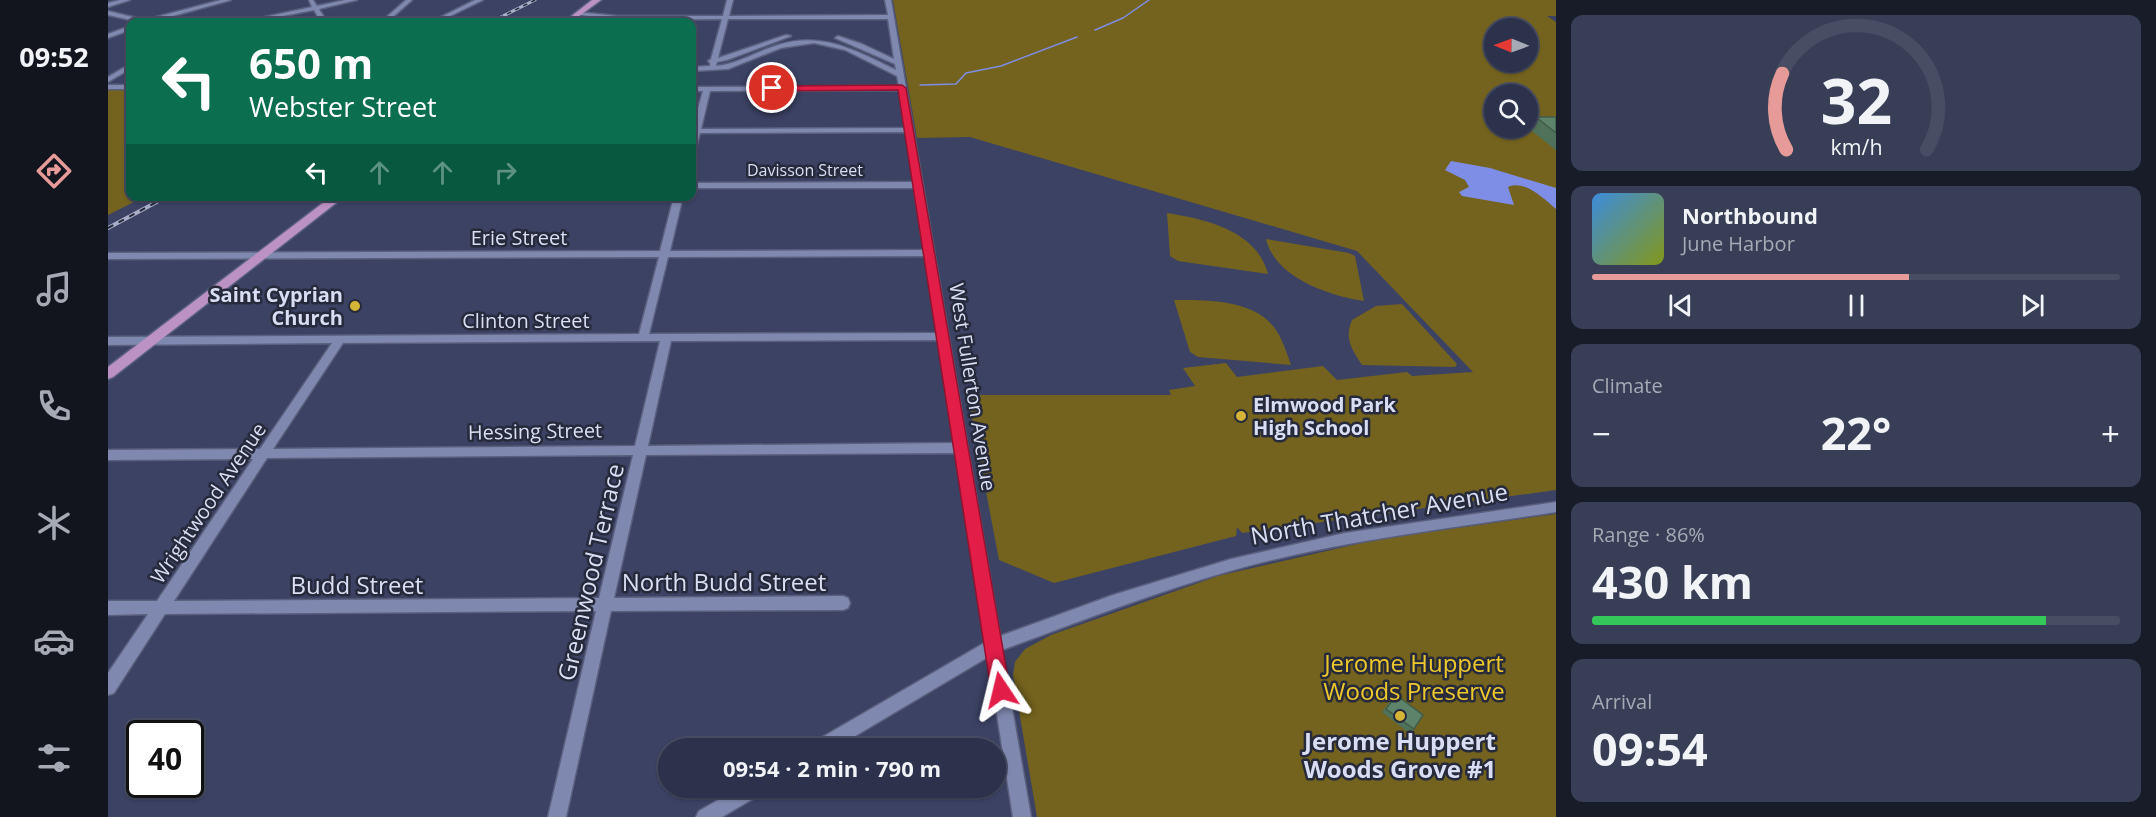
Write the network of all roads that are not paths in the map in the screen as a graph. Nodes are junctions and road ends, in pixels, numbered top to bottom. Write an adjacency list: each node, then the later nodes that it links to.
1 (127, 0): 10 (street)
2 (228, 0): 16 (street)
3 (311, 0): 11 (street)
4 (354, 0): 11 (street)
5 (408, 0): 19 (street)
6 (480, 0): 20 (street)
7 (597, 0): 13 (main road)
8 (730, 0): 22 (street)
9 (888, 0): 14 (street, West Fullerton Avenue)
10 (108, 5)
11 (315, 7): 17 (street); 18 (street)
12 (108, 13): 15 (street)
13 (577, 15): 21 (main road); 22 (street)
14 (890, 17): 22 (street); 26 (street, West Fullerton Avenue)
15 (129, 18)
16 (161, 18)
17 (263, 18)
18 (322, 18)
19 (388, 18)
20 (442, 18)
21 (573, 18)
22 (725, 18): 27 (street)
23 (126, 29): 24 (street)
24 (108, 36)
25 (696, 62): 27 (street)
26 (898, 63): 27 (street); 30 (street, West Fullerton Avenue)
27 (713, 65): 28 (street); 30 (street)
28 (696, 68)
29 (126, 69): 31 (street)
30 (900, 75): 36 (street, West Fullerton Avenue)
31 (108, 80)
32 (108, 87): 33 (street)
33 (126, 87)
34 (696, 88): 35 (street)
35 (707, 88): 36 (street); 37 (street)
36 (902, 88): 38 (street, West Fullerton Avenue)
37 (696, 124)
38 (909, 130): 39 (street); 40 (street, West Fullerton Avenue)
39 (696, 131)
40 (919, 185): 41 (street, Davisson Street); 44 (street, West Fullerton Avenue)
41 (696, 186)
42 (334, 201): 47 (main road)
43 (678, 201): 45 (street)
44 (930, 253): 45 (street, Erie Street); 48 (street, West Fullerton Avenue)
45 (664, 254): 47 (street, Erie Street); 49 (street)
46 (108, 256): 47 (street, Erie Street)
47 (262, 256): 52 (main road)
48 (944, 336): 50 (street, Clinton Street); 55 (street, West Fullerton Avenue)
49 (643, 338): 50 (street, Clinton Street); 51 (street, Clinton Street)
50 (666, 338): 56 (street, Greenwood Terrace)
51 (340, 339): 52 (street, Clinton Street); 57 (street, Wrightwood Avenue)
52 (151, 340): 53 (street, Clinton Street); 54 (main road)
53 (108, 341)
54 (108, 374)
55 (963, 448): 56 (street, Hessing Street); 64 (street, West Fullerton Avenue)
56 (641, 450): 57 (street, Hessing Street); 61 (street, Greenwood Terrace)
57 (264, 453): 58 (street, Hessing Street); 63 (street, Wrightwood Avenue)
58 (108, 455)
59 (1556, 507): 64 (street, North Thatcher Avenue)
60 (843, 603): 61 (street, North Budd Street)
61 (605, 604): 63 (street, Budd Street); 68 (street, Greenwood Terrace)
62 (108, 608): 63 (street, Budd Street)
63 (161, 608): 65 (street, Wrightwood Avenue)
64 (993, 646): 66 (street, North Thatcher Avenue); 70 (street, West Fullerton Avenue)
65 (108, 687)
66 (837, 738)
67 (738, 798): 69 (street)
68 (557, 817)
69 (705, 817)
70 (1022, 817)

